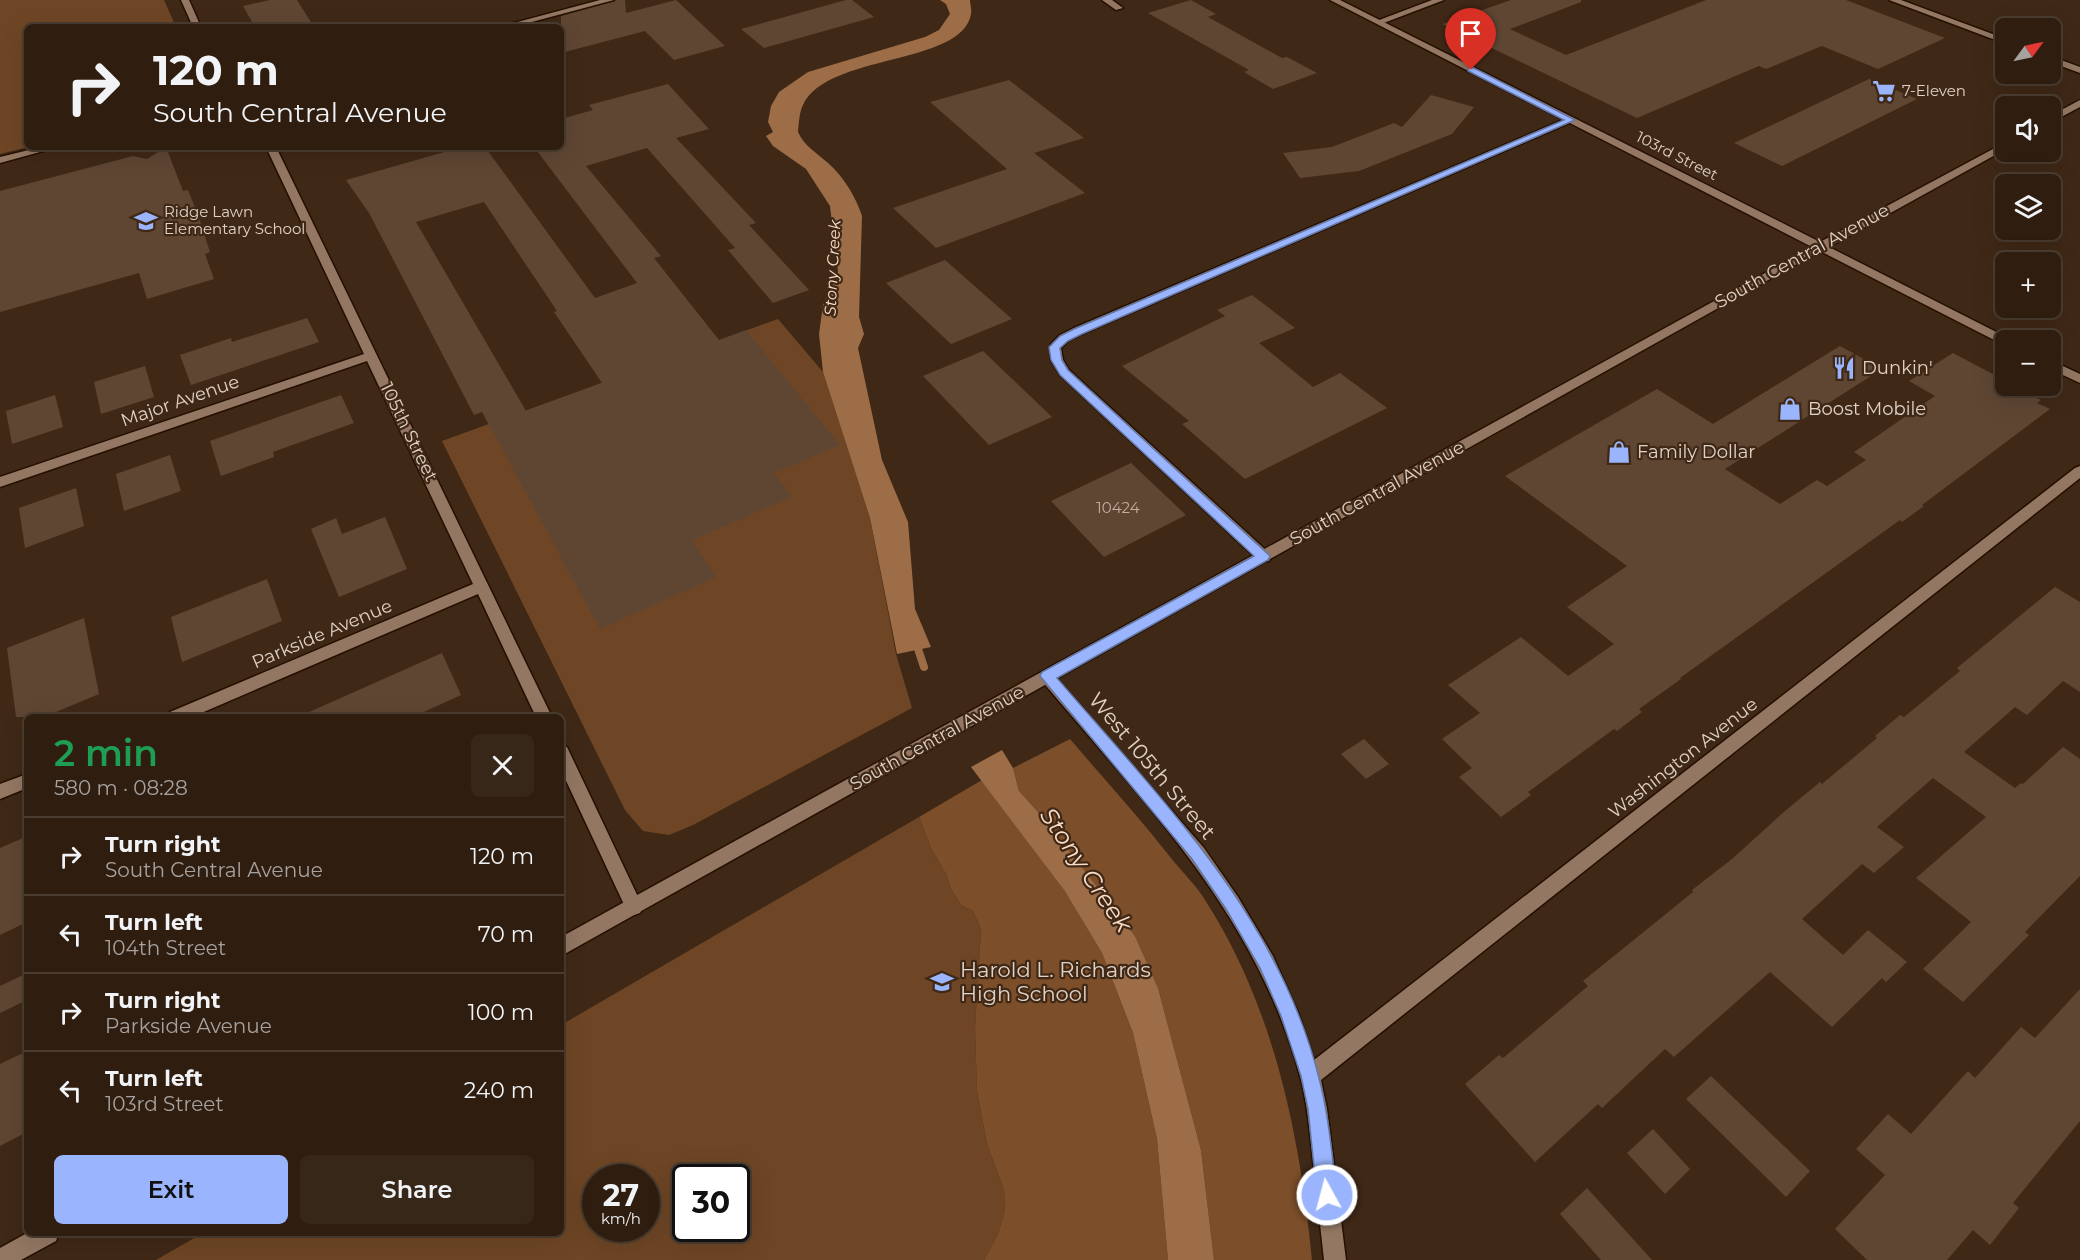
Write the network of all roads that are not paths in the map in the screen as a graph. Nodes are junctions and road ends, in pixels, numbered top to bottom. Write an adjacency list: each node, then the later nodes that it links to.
1 (610, 0): 10 (street)
2 (1106, 0): 7 (street)
3 (1334, 0): 8 (street, 103rd Street)
4 (1440, 0): 8 (street)
5 (1893, 0): 11 (street)
6 (188, 1): 9 (street)
7 (1119, 8)
8 (1378, 22): 16 (street, 103rd Street)
9 (196, 24)
10 (515, 24)
11 (1995, 38)
12 (2061, 63): 13 (street)
13 (2080, 70)
14 (2080, 103): 15 (street)
15 (2061, 114)
16 (1571, 120): 21 (street, 103rd Street); 28 (street)
17 (41, 150): 20 (street)
18 (272, 150): 23 (street, 105th Street)
19 (1995, 151): 21 (street, South Central Avenue)
20 (0, 160)
21 (1820, 247): 22 (street, 103rd Street); 28 (street, South Central Avenue)
22 (1995, 335)
23 (372, 355): 27 (street, Major Avenue); 29 (street, 105th Street)
24 (2061, 370): 25 (street)
25 (2080, 379)
26 (2080, 471): 38 (street, Washington Avenue)
27 (0, 482)
28 (1264, 556): 30 (street, South Central Avenue)
29 (483, 586): 31 (street, Parkside Avenue); 32 (street, 105th Street)
30 (1047, 676): 36 (street, South Central Avenue); 38 (street, West 105th Street)
31 (183, 714)
32 (543, 714)
33 (564, 758): 36 (street)
34 (24, 782): 35 (street)
35 (0, 792)
36 (634, 907): 37 (street, South Central Avenue)
37 (564, 945)
38 (1310, 1076): 41 (street, West 105th Street)
39 (43, 1236): 40 (street)
40 (0, 1260)
41 (1335, 1260)

